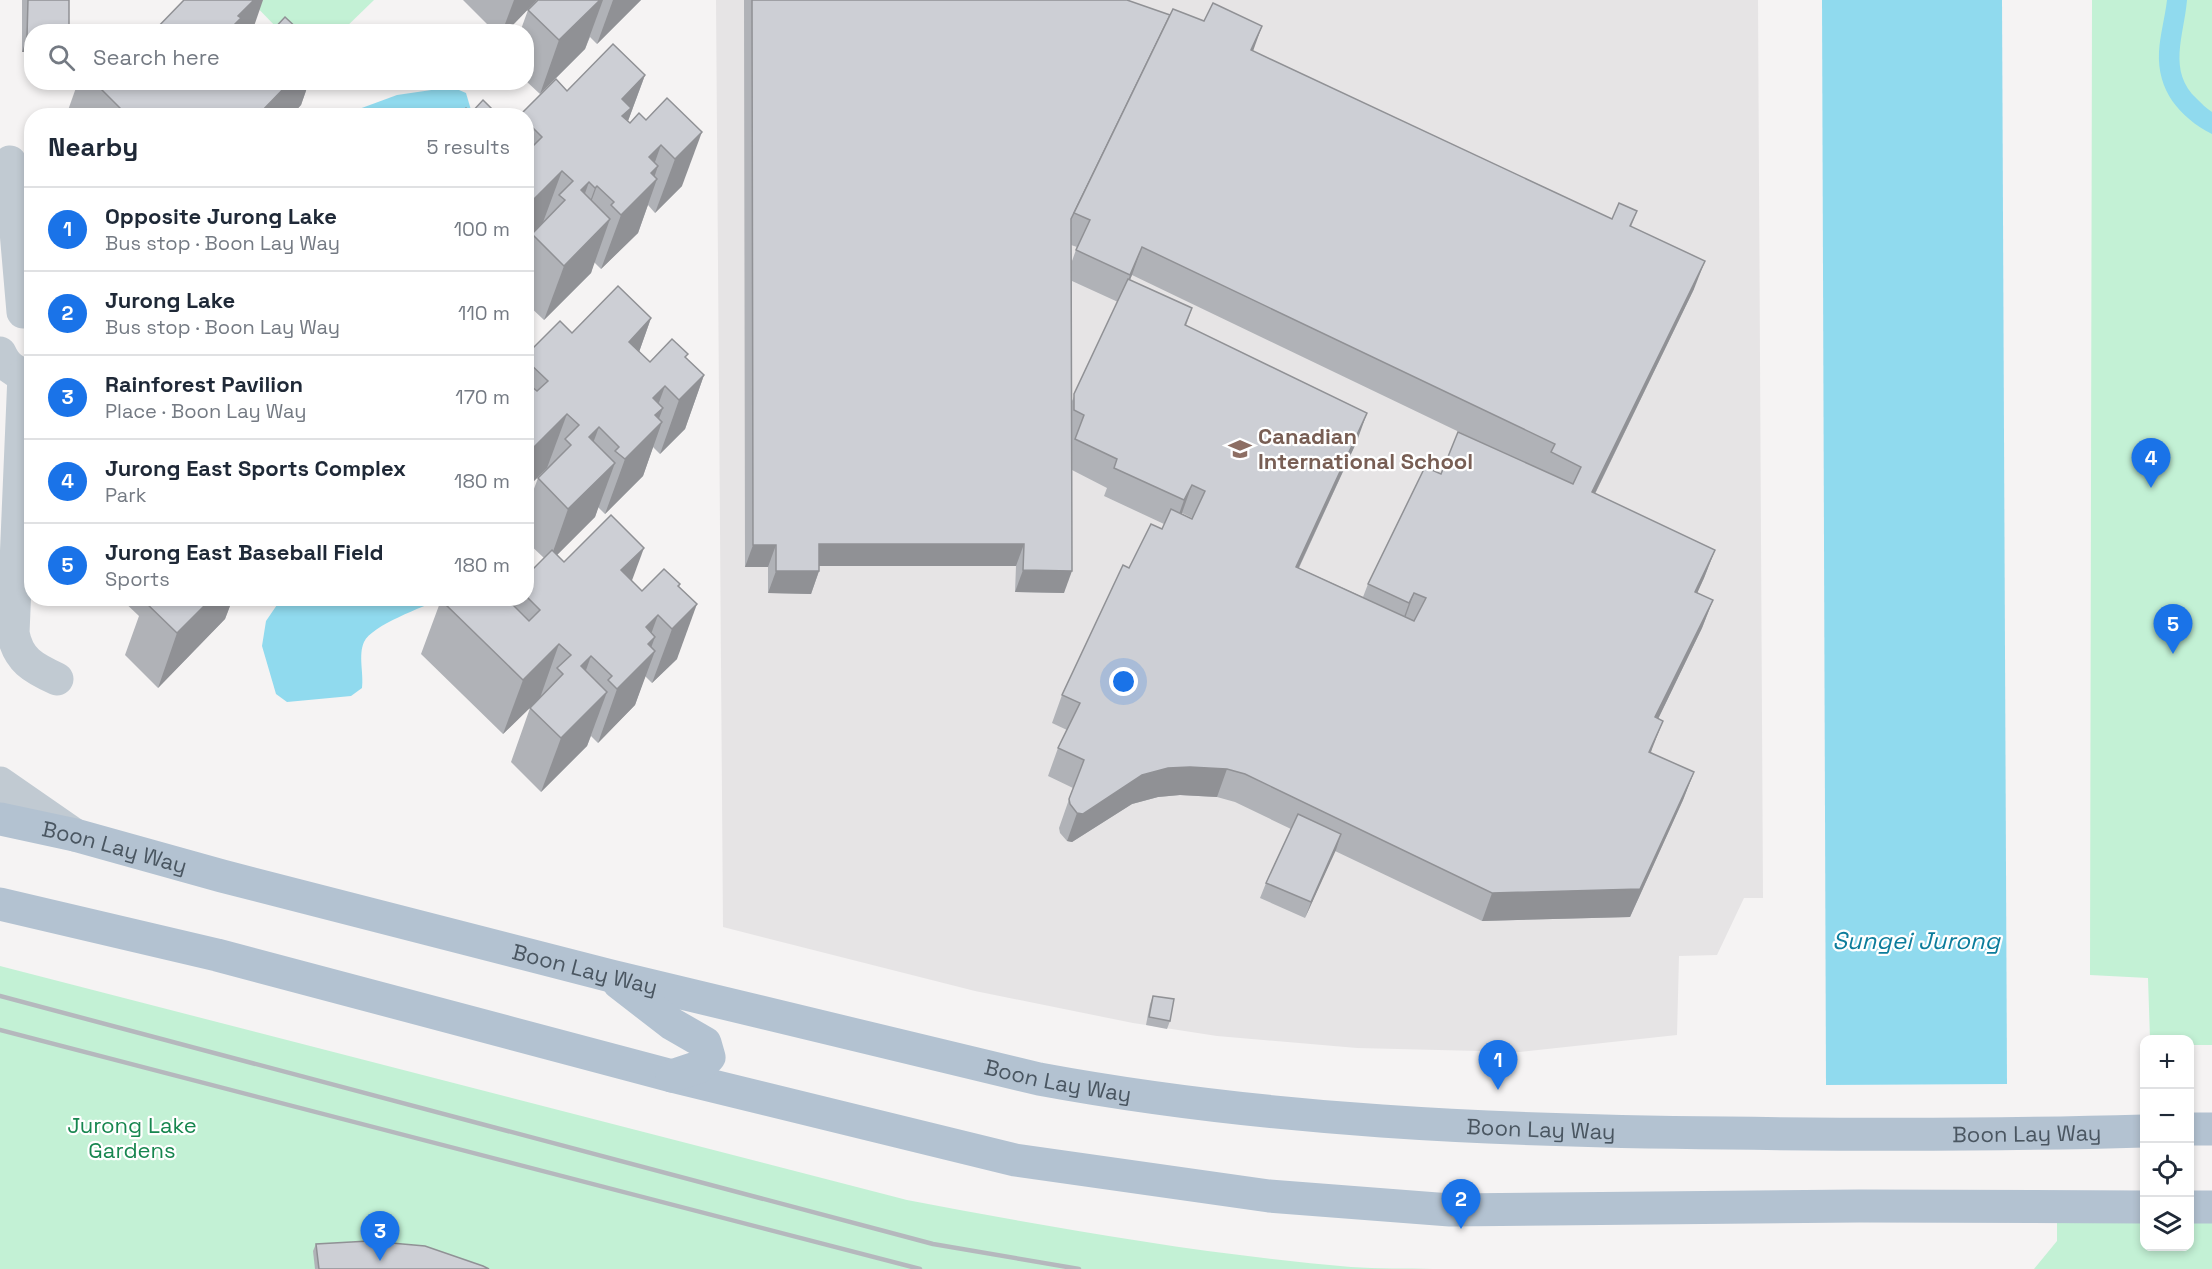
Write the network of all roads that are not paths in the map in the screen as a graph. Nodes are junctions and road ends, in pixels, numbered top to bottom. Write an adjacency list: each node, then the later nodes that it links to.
1 (10, 162): 2 (street)
2 (18, 318)
3 (0, 353): 4 (street)
4 (24, 374)
5 (24, 444): 6 (street)
6 (57, 679)
7 (0, 783): 9 (street)
8 (0, 819): 9 (main road, Boon Lay Way)
9 (75, 835): 11 (main road, Boon Lay Way)
10 (0, 904): 12 (main road)
11 (611, 976): 12 (main road); 15 (main road, Boon Lay Way)
12 (672, 1076): 16 (main road)
13 (2194, 1129): 14 (main road)
14 (2212, 1129)
15 (2140, 1131)
16 (2140, 1207)
17 (2194, 1207): 18 (main road)
18 (2212, 1207)

